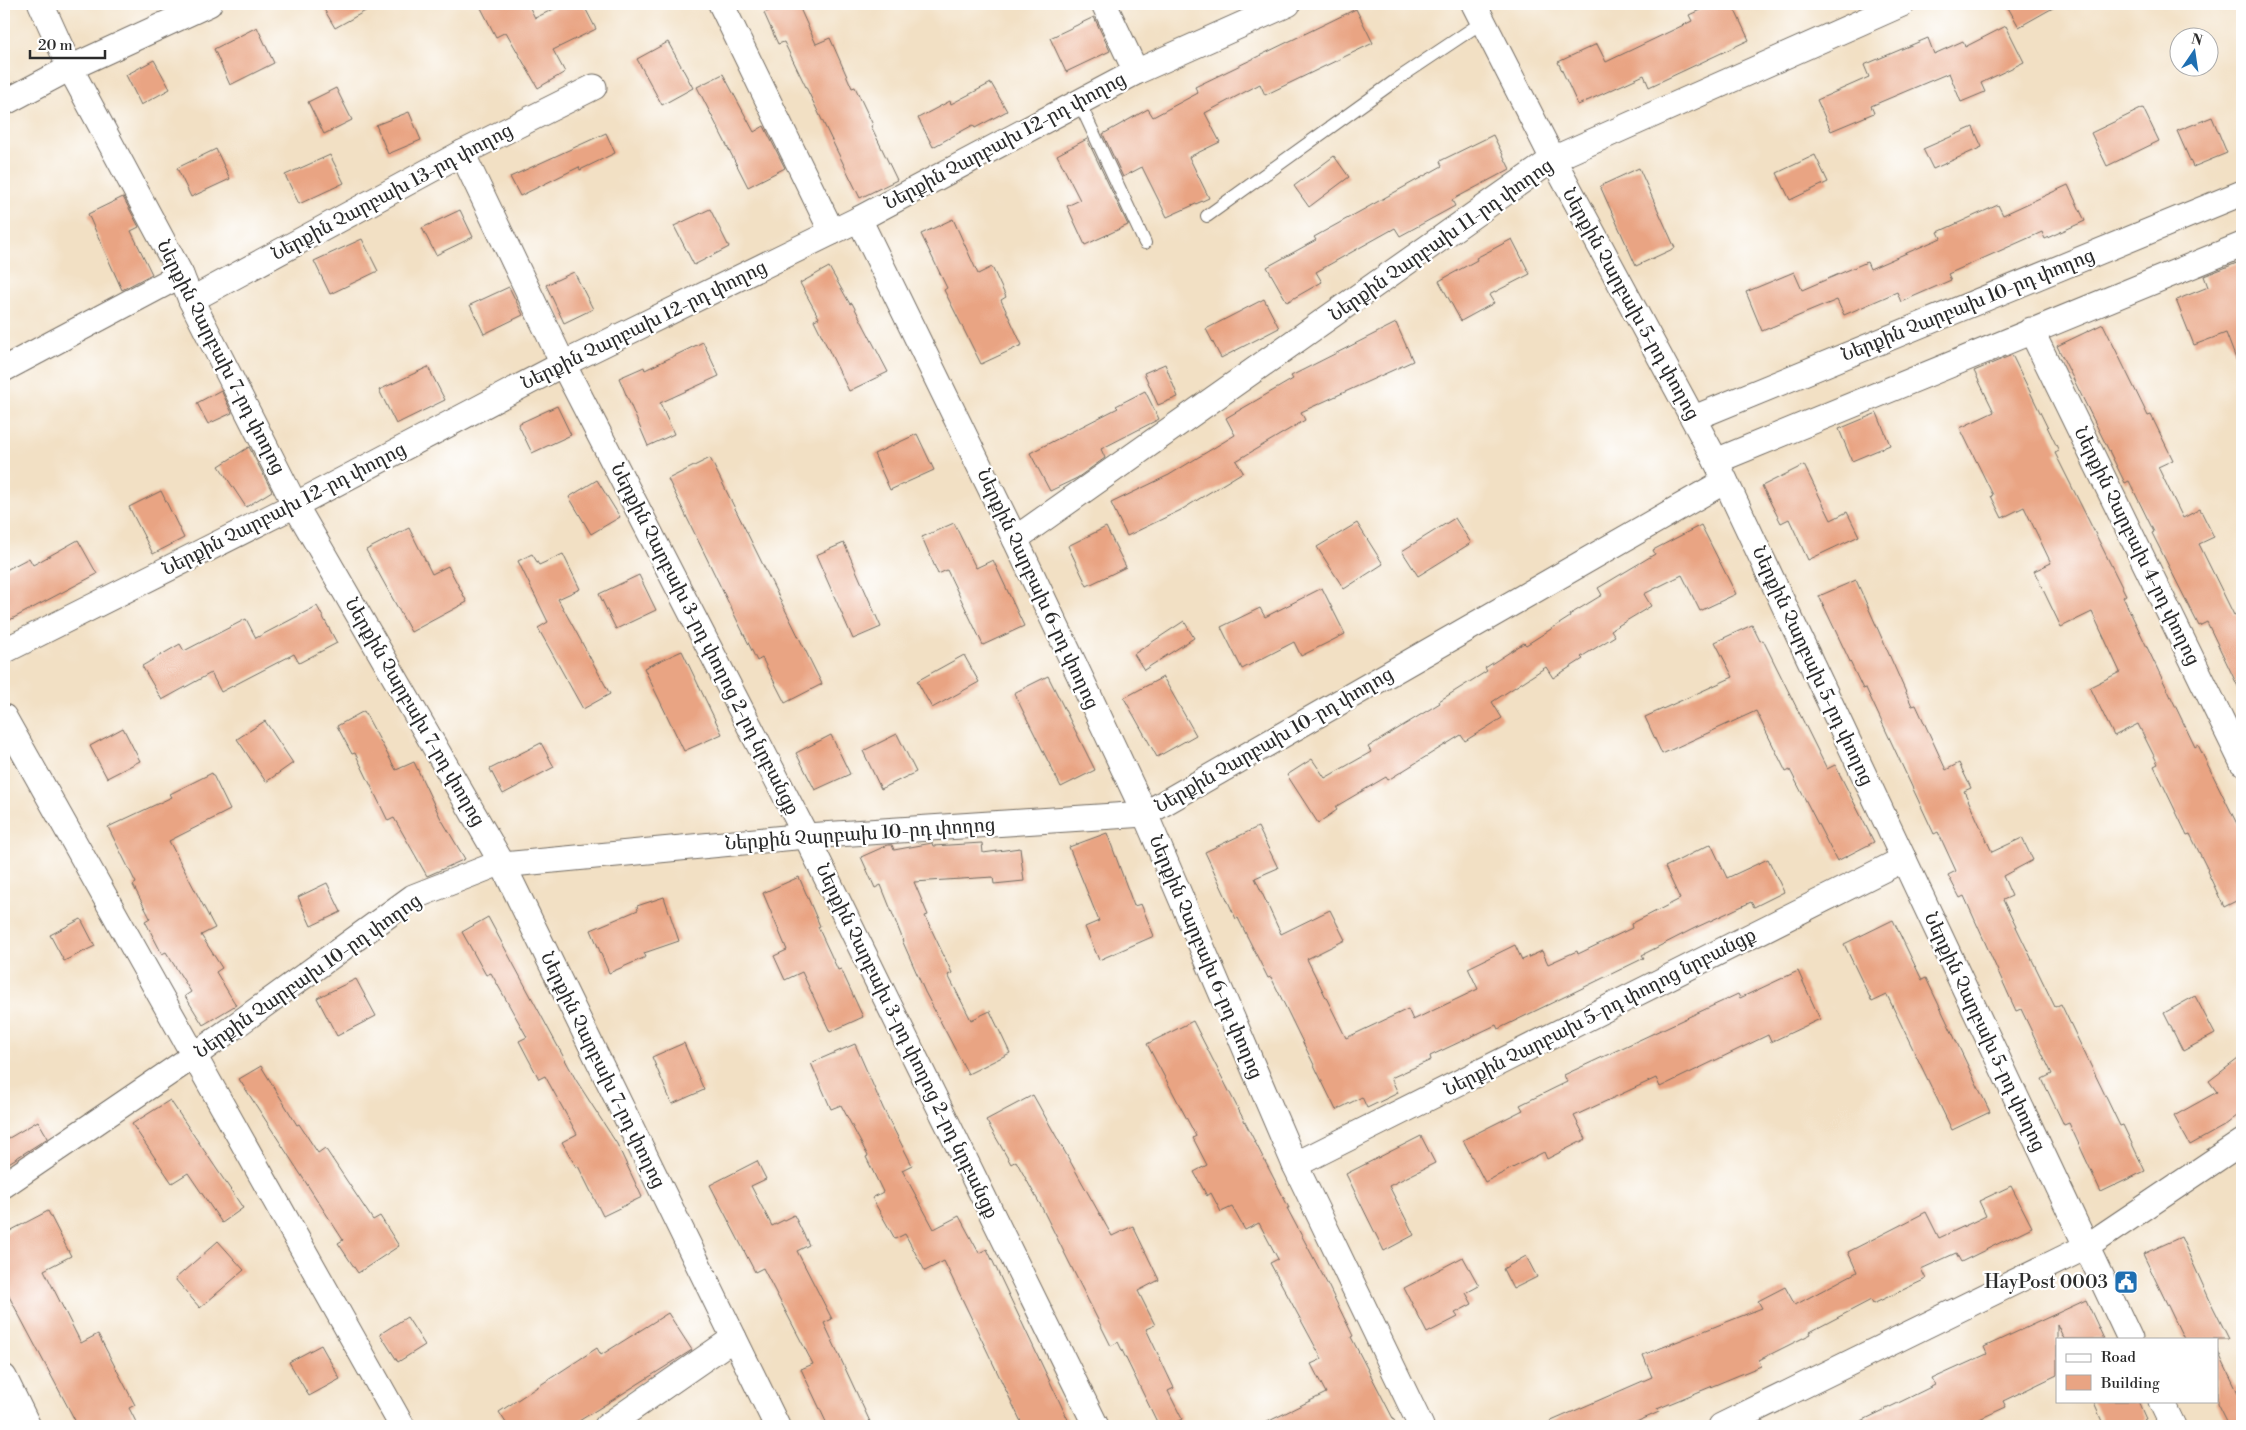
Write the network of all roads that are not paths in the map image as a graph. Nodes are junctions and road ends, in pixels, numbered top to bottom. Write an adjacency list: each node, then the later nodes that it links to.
1 (41, 4): 8 (street, Ներքին Չարբախ 7-րդ փողոց)
2 (209, 4): 8 (street)
3 (721, 4): 18 (street)
4 (1104, 4): 9 (street)
5 (1288, 4): 9 (street, Ներքին Չարբախ 12-րդ փողոց)
6 (1902, 4): 14 (street, Ներքին Չարբախ 11-րդ փողոց)
7 (1479, 12): 14 (street, Ներքին Չարբախ 5-րդ փողոց); 16 (lane)
8 (70, 68): 12 (street); 21 (street, Ներքին Չարբախ 7-րդ փողոց)
9 (1136, 72): 11 (street, Ներքին Չարբախ 12-րդ փողոց)
10 (594, 87): 13 (street, Ներքին Չարբախ 13-րդ փողոց)
11 (1079, 102): 17 (street, Ներքին Չարբախ 12-րդ փողոց); 19 (lane)
12 (4, 103)
13 (462, 153): 22 (street, Ներքին Չարբախ 13-րդ փողոց); 24 (street, Ներքին Չարբախ 3-րդ փողոց 2-րդ նրբանցք)
14 (1553, 160): 26 (street, Ներքին Չարբախ 5-րդ փողոց); 29 (street, Ներքին Չարբախ 11-րդ փողոց)
15 (2242, 193): 26 (street, Ներքին Չարբախ 10-րդ փողոց)
16 (1207, 216)
17 (859, 219): 18 (street, Ներքին Չարբախ 12-րդ փողոց); 29 (street, Ներքին Չարբախ 6-րդ փողոց)
18 (832, 232): 24 (street, Ներքին Չարբախ 12-րդ փողոց)
19 (1145, 243)
20 (2242, 245): 23 (street, Ներքին Չարբախ 10-րդ փողոց)
21 (181, 275): 22 (street, Ներքին Չարբախ 7-րդ փողոց); 25 (street)
22 (191, 300): 28 (street, Ներքին Չարբախ 7-րդ փողոց)
23 (2031, 330): 27 (street, Ներքին Չարբախ 10-րդ փողոց); 32 (street, Ներքին Չարբախ 4-րդ փողոց)
24 (563, 364): 28 (street, Ներքին Չարբախ 12-րդ փողոց); 34 (street, Ներքին Չարբախ 3-րդ փողոց 2-րդ նրբանցք)
25 (4, 369)
26 (1694, 418): 27 (street, Ներքին Չարբախ 5-րդ փողոց)
27 (1720, 471): 33 (street, Ներքին Չարբախ 10-րդ փողոց); 35 (street, Ներքին Չարբախ 5-րդ փողոց)
28 (295, 505): 30 (street, Ներքին Չարբախ 12-րդ փողոց); 36 (street, Ներքին Չարբախ 7-րդ փողոց)
29 (1015, 539): 33 (street, Ներքին Չարբախ 6-րդ փողոց)
30 (4, 651)
31 (4, 718): 37 (street)
32 (2242, 762)
33 (1145, 814): 34 (street, Ներքին Չարբախ 10-րդ փողոց); 39 (street, Ներքին Չարբախ 6-րդ փողոց)
34 (806, 836): 36 (street, Ներքին Չարբախ 10-րդ փողոց); 50 (street, Ներքին Չարբախ 3-րդ փողոց 2-րդ նրբանցք)
35 (1904, 859): 39 (street, Ներքին Չարբախ 5-րդ փողոց նրբանցք); 41 (street, Ներքին Չարբախ 5-րդ փողոց)
36 (503, 865): 37 (street, Ներքին Չարբախ 10-րդ փողոց); 42 (street, Ներքին Չարբախ 7-րդ փողոց)
37 (195, 1056): 40 (street, Ներքին Չարբախ 10-րդ փողոց); 47 (street)
38 (2242, 1142): 41 (street)
39 (1295, 1165): 51 (street, Ներքին Չարբախ 6-րդ փողոց)
40 (4, 1185)
41 (2086, 1248): 43 (street, Ներքին Չարբախ 5-րդ փողոց); 52 (street)
42 (734, 1338): 48 (street); 49 (street, Ներքին Չարբախ 7-րդ փողոց)
43 (2130, 1338)
44 (4, 1377): 46 (street)
45 (2161, 1402): 53 (street)
46 (28, 1426)
47 (402, 1426)
48 (607, 1426)
49 (777, 1426)
50 (1096, 1426)
51 (1421, 1426)
52 (1721, 1426)
53 (2173, 1426)

